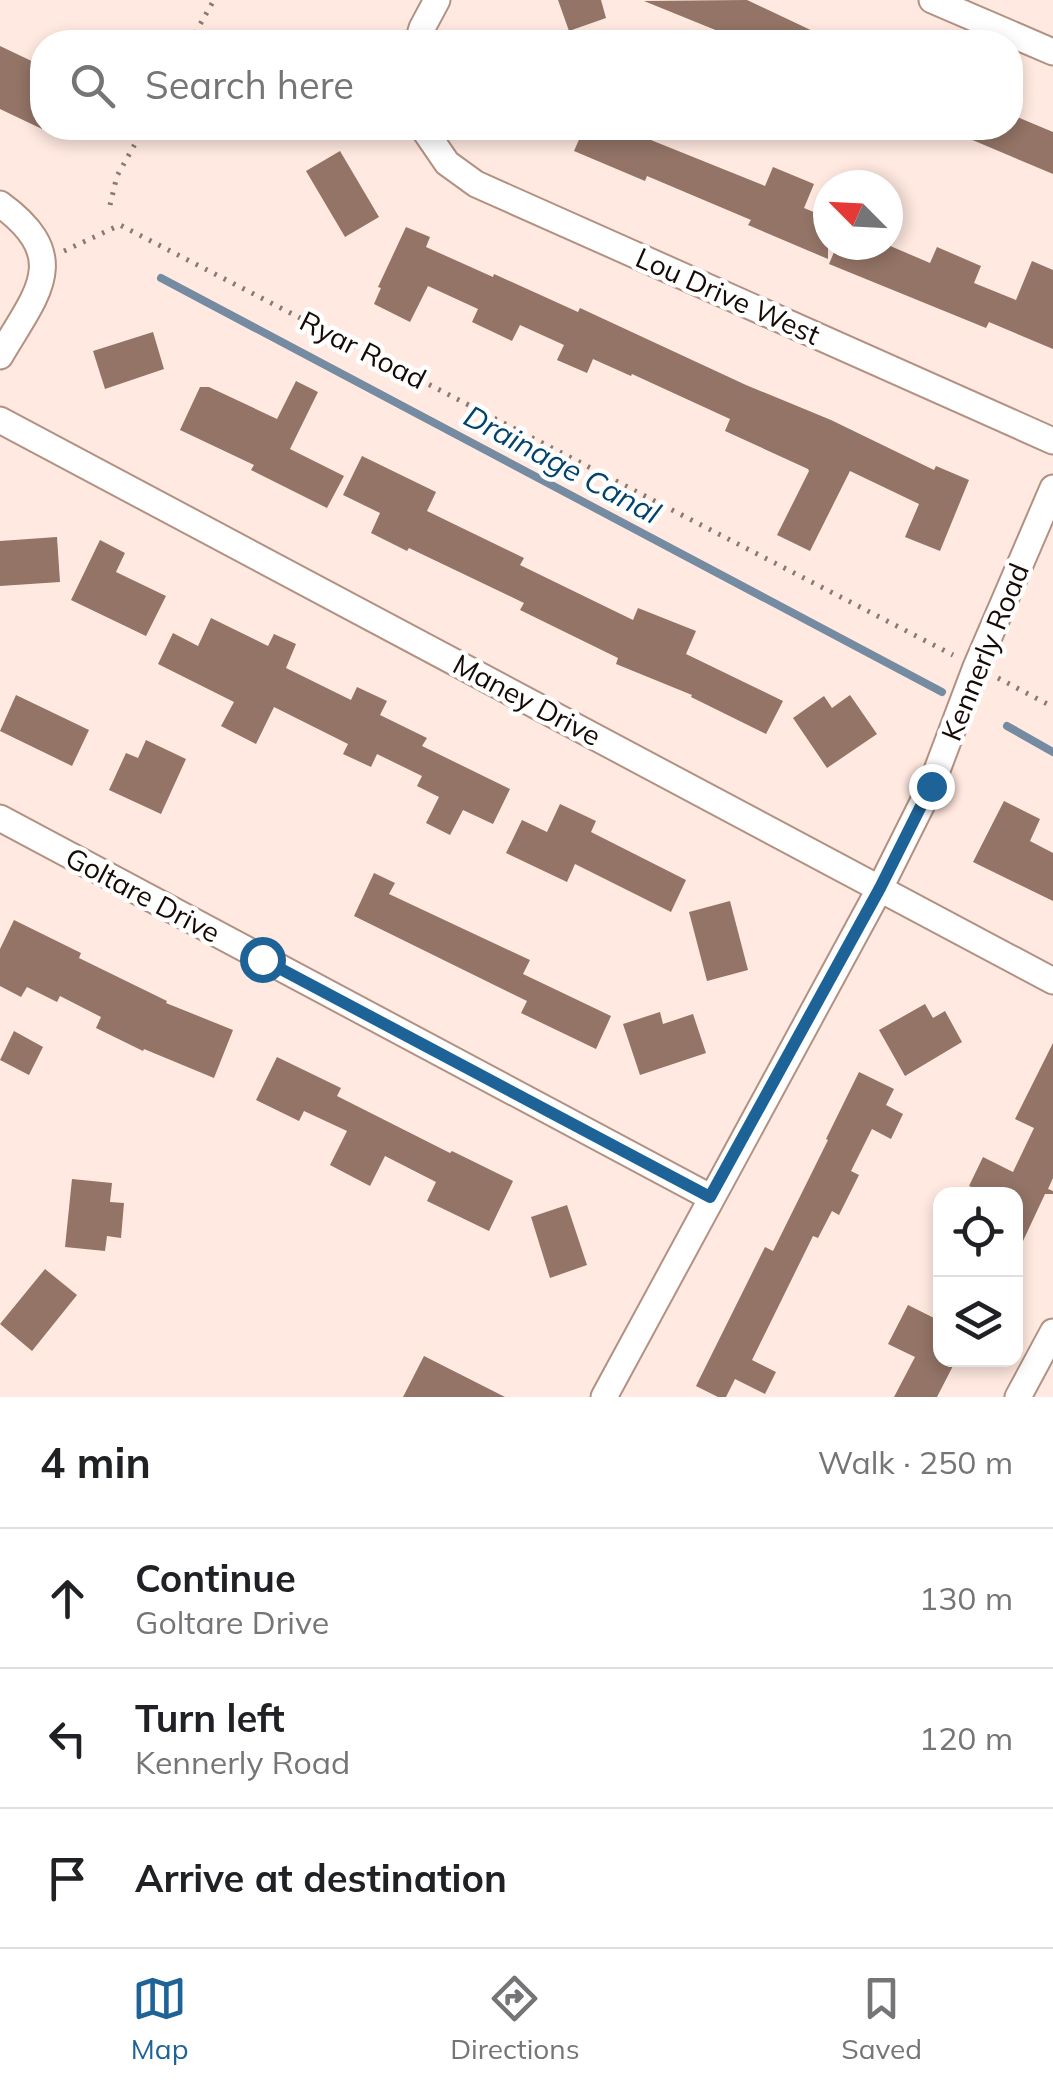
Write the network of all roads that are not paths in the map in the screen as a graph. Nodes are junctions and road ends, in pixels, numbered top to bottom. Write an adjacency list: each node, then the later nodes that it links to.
1 (437, 0): 3 (street)
2 (932, 0): 4 (street)
3 (421, 30)
4 (1002, 30)
5 (1023, 39): 6 (street)
6 (1053, 52)
7 (430, 140): 11 (street, Lou Drive West)
8 (0, 204): 9 (street)
9 (0, 356)
10 (0, 420): 14 (street, Maney Drive)
11 (1053, 441)
12 (1053, 488): 14 (street, Kennerly Road)
13 (0, 818): 16 (street, Goltare Drive)
14 (880, 888): 15 (street, Maney Drive); 16 (street, Kennerly Road)
15 (1053, 981)
16 (710, 1197): 18 (street, Kennerly Road)
17 (1053, 1332): 19 (street)
18 (604, 1397)
19 (1018, 1397)

